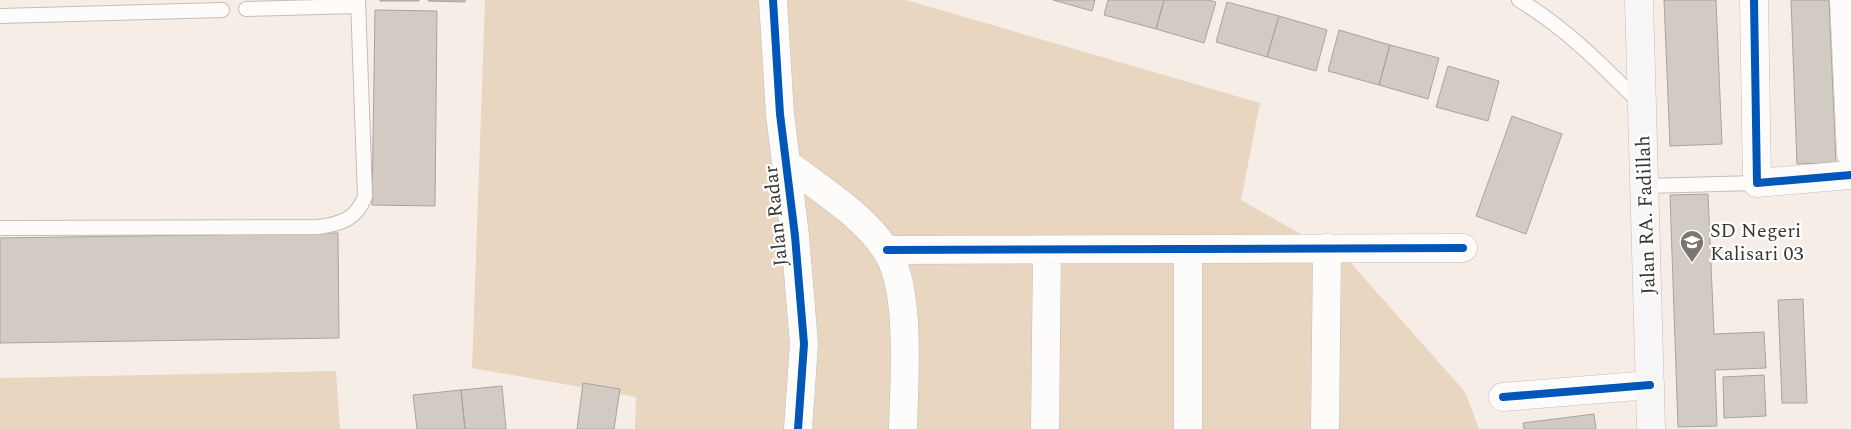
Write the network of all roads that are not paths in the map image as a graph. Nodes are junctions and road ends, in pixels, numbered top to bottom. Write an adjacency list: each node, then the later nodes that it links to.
1 (773, 0): 12 (street, Jalan Radar)
2 (1519, 0): 10 (lane)
3 (1639, 0): 10 (main road, Jalan RA. Fadillah)
4 (1754, 0): 14 (street)
5 (1844, 0): 11 (street)
6 (358, 3): 7 (lane); 16 (lane)
7 (246, 9)
8 (222, 10): 9 (lane)
9 (0, 16)
10 (1642, 104): 15 (main road, Jalan RA. Fadillah)
11 (1851, 154)
12 (786, 163): 20 (street); 24 (street, Jalan Radar)
13 (1851, 175): 14 (street)
14 (1757, 183): 15 (lane)
15 (1644, 186): 22 (main road, Jalan RA. Fadillah)
16 (0, 228)
17 (1327, 248): 18 (street); 19 (street); 28 (street)
18 (1463, 248)
19 (1188, 249): 21 (street); 27 (street)
20 (887, 250): 21 (street); 25 (street)
21 (1048, 250): 26 (street)
22 (1650, 385): 23 (street); 29 (main road, Jalan RA. Fadillah)
23 (1503, 397)
24 (798, 429)
25 (904, 429)
26 (1045, 429)
27 (1188, 429)
28 (1325, 429)
29 (1651, 429)

